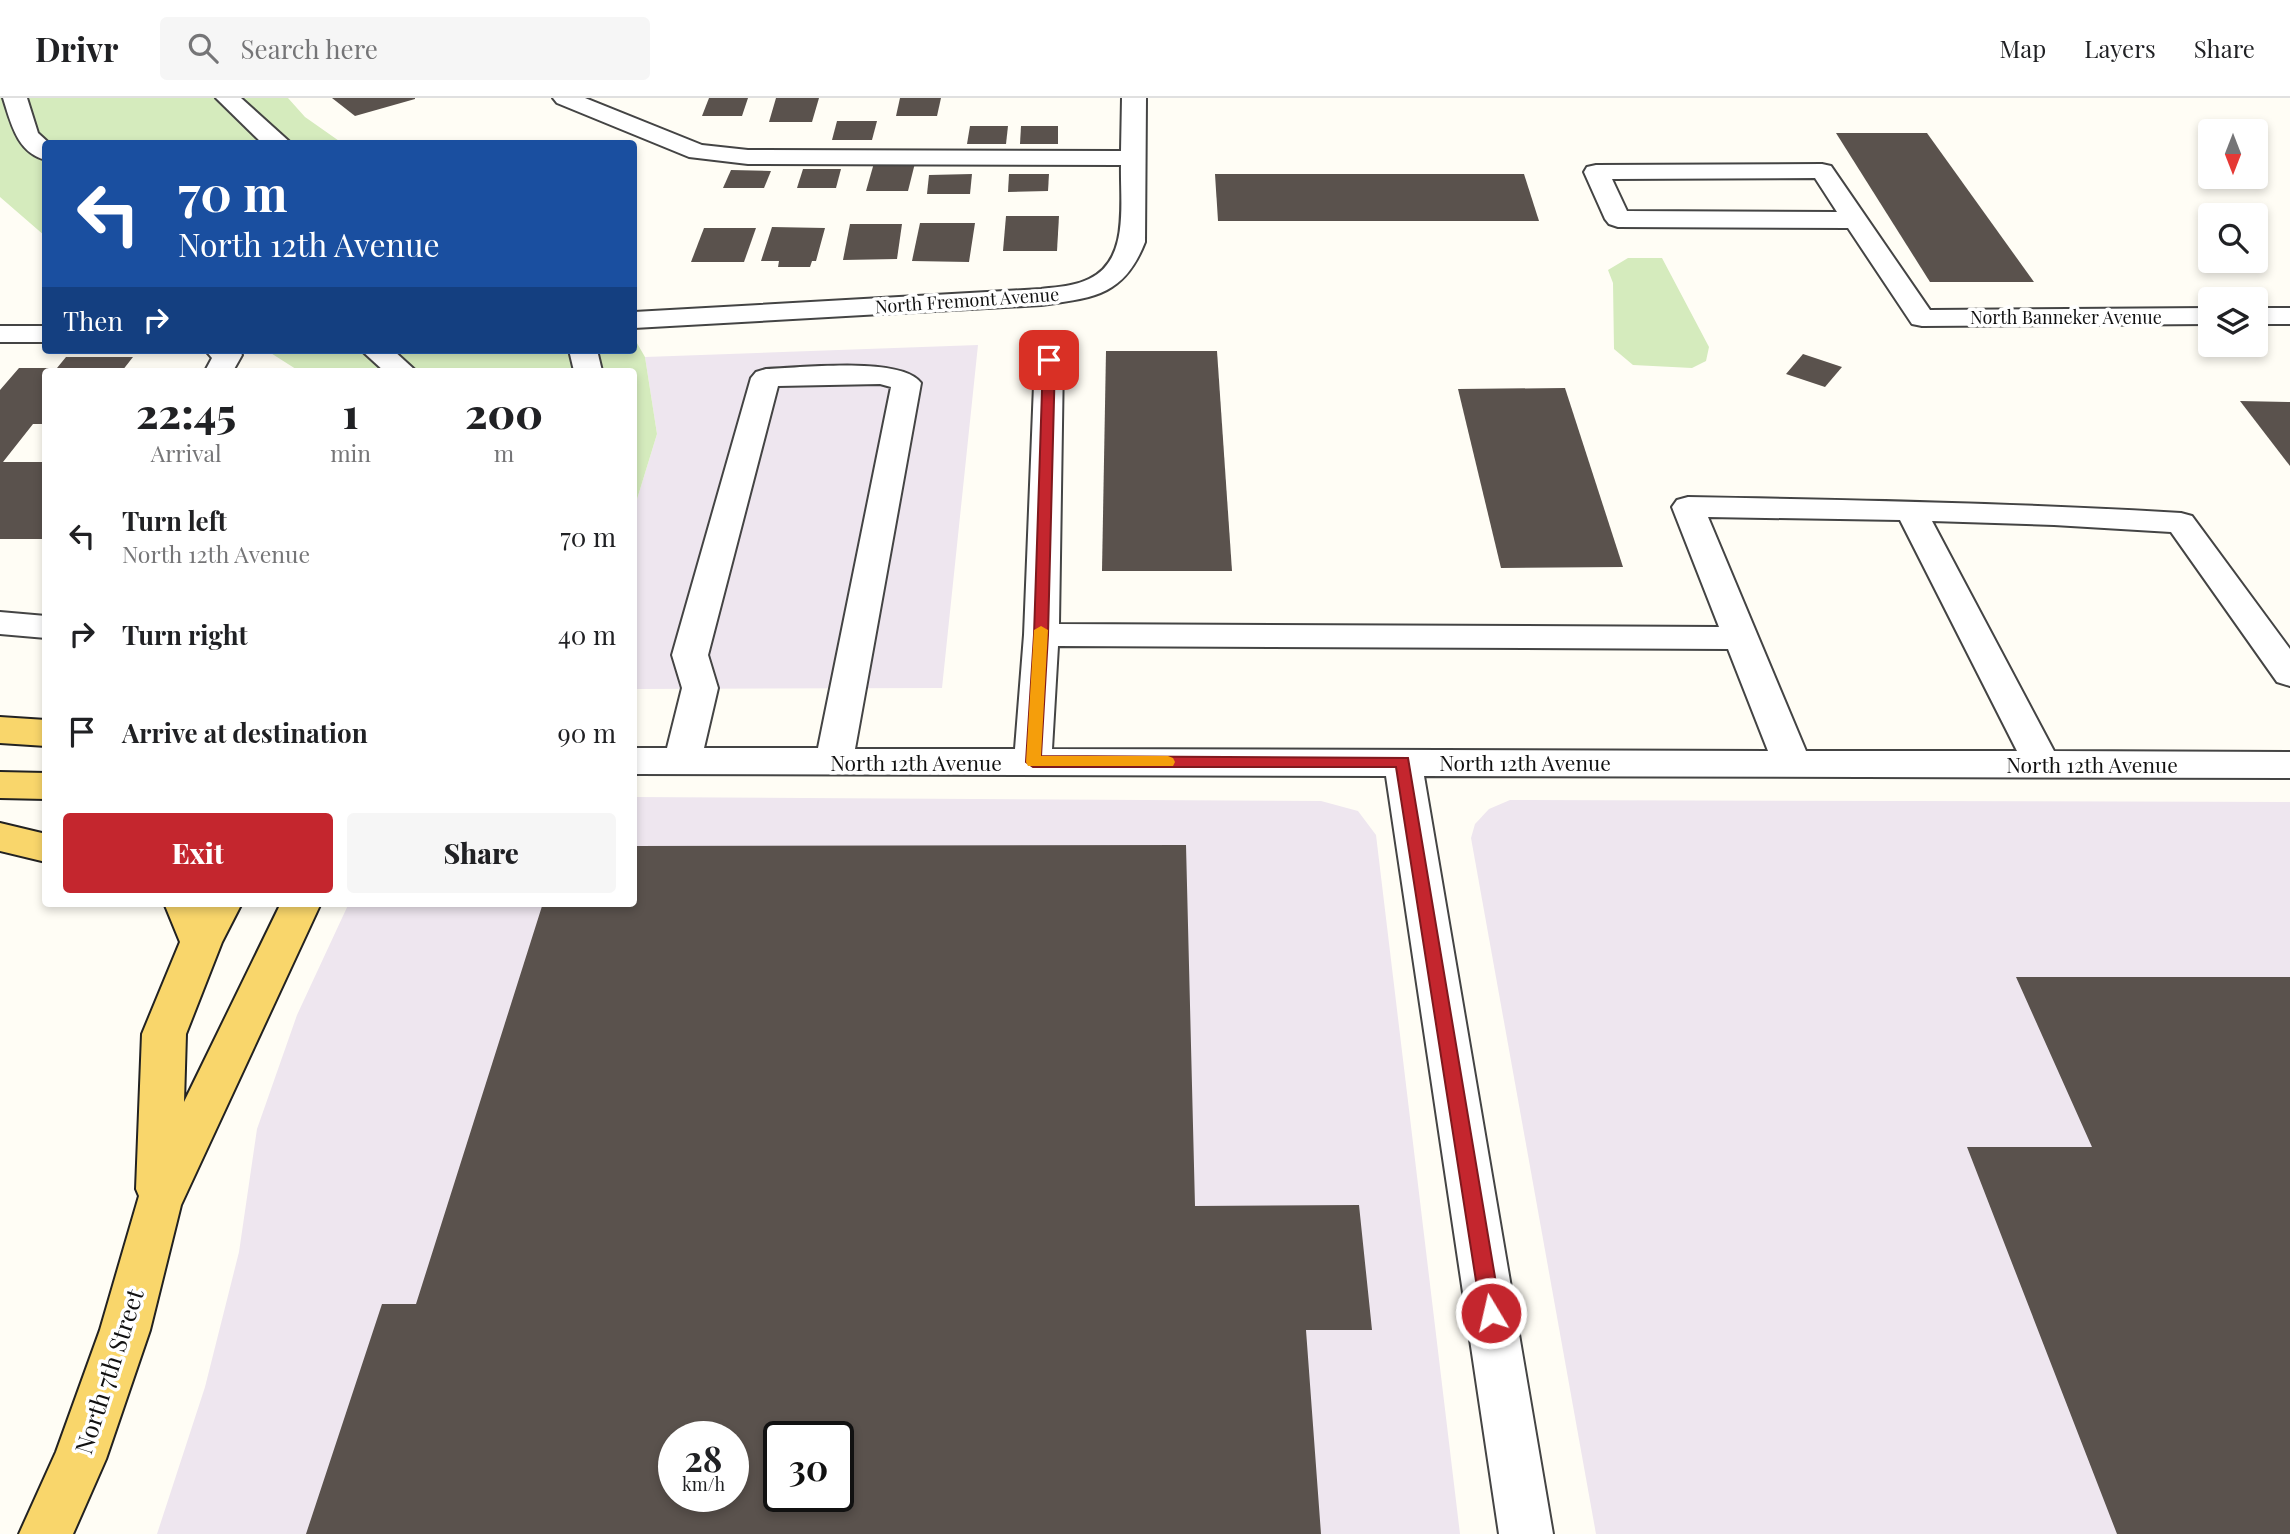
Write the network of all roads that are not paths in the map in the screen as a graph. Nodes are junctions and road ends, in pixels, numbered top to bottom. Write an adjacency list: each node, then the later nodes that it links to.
1 (15, 98): 6 (street)
2 (228, 98): 5 (street)
3 (565, 98): 7 (street)
4 (1134, 98): 7 (street, North Fremont Avenue)
5 (274, 140)
6 (42, 149)
7 (1133, 158): 12 (street, North Fremont Avenue)
8 (1855, 220): 8 (street); 9 (street, North Banneker Avenue)
9 (2198, 316)
10 (2268, 316): 11 (street)
11 (2290, 316)
12 (637, 320)
13 (0, 334): 14 (street)
14 (42, 334)
15 (380, 354): 17 (street)
16 (1049, 360): 21 (street)
17 (397, 368)
18 (1910, 511): 22 (street); 23 (street); 32 (street)
19 (0, 623): 20 (street)
20 (42, 627)
21 (1041, 635): 22 (street); 29 (street)
22 (1740, 638): 31 (street)
23 (2290, 674)
24 (0, 730): 25 (main road)
25 (42, 733)
26 (637, 761): 27 (street, North 12th Avenue)
27 (682, 762): 28 (street, North 12th Avenue); 28 (street)
28 (834, 762): 29 (street, North 12th Avenue)
29 (1033, 762): 30 (street, North 12th Avenue)
30 (1403, 762): 31 (street, North 12th Avenue); 44 (street)
31 (1792, 763): 32 (street, North 12th Avenue)
32 (2042, 764): 33 (street, North 12th Avenue)
33 (2290, 765)
34 (0, 785): 35 (main road)
35 (42, 786)
36 (0, 838): 37 (main road)
37 (42, 847)
38 (186, 907): 41 (main road)
39 (220, 907): 41 (main road, North 7th Street)
40 (299, 907): 42 (main road, North 7th Street)
41 (201, 942): 42 (main road, North 7th Street)
42 (158, 1205): 43 (main road, North 7th Street)
43 (46, 1534)
44 (1527, 1534)

